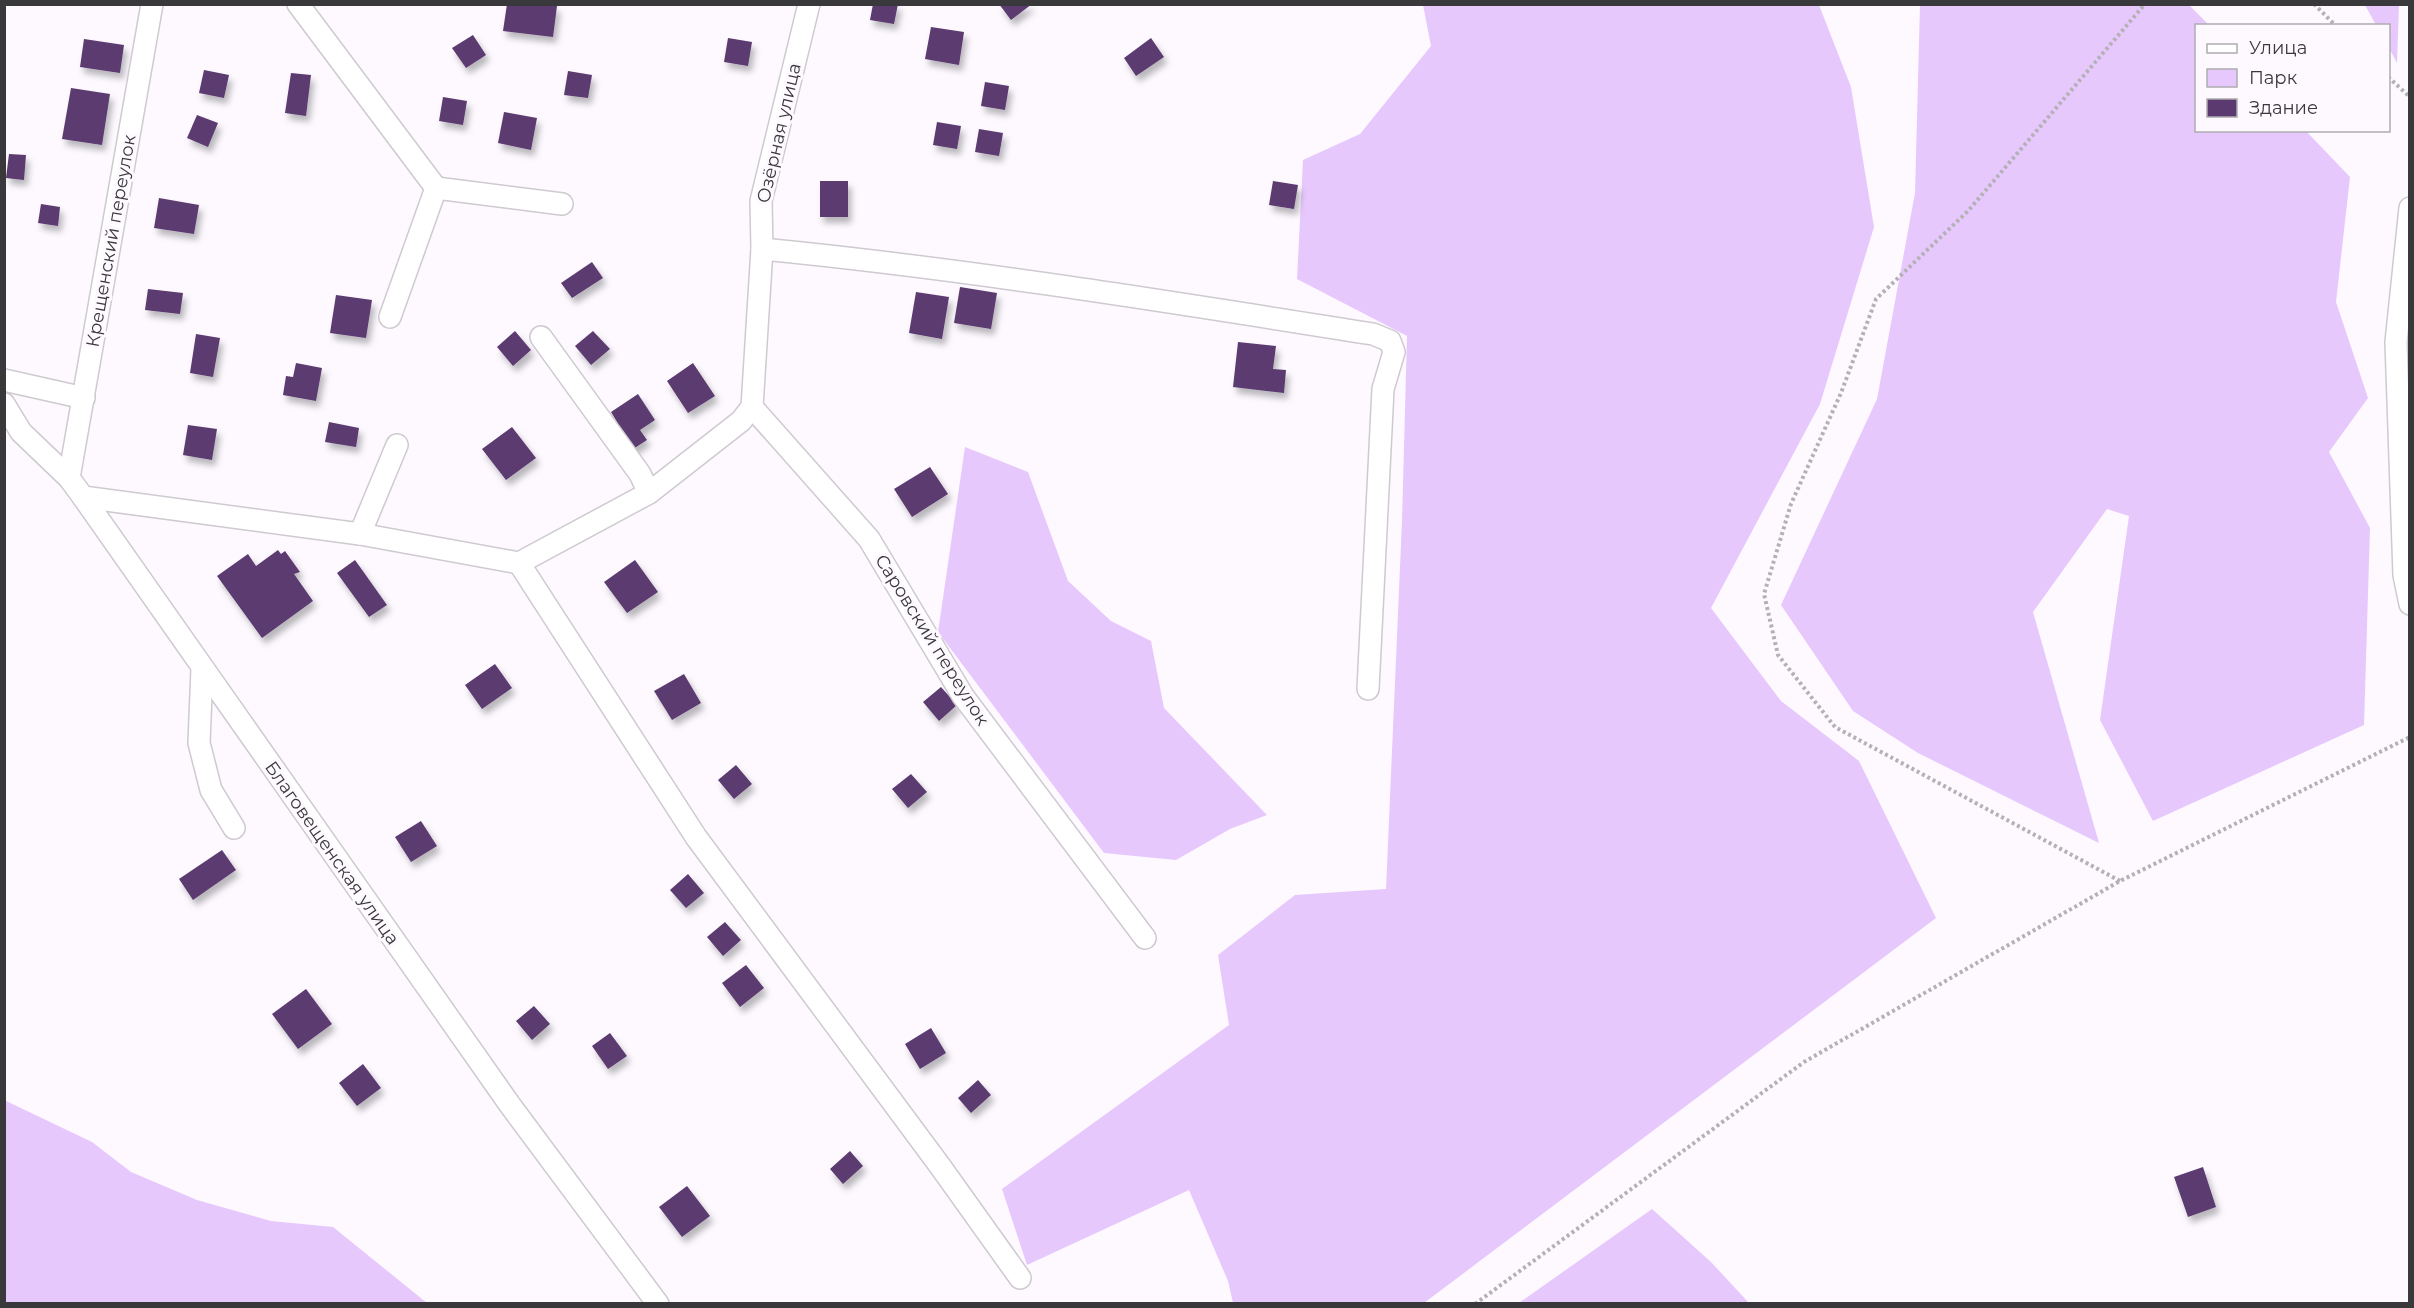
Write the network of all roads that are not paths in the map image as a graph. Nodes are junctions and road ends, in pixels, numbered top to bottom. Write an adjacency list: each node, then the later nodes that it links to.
1 (152, 4): 11 (street, Крещенский переулок)
2 (298, 4): 4 (street)
3 (810, 4): 7 (street, Озёрная улица)
4 (436, 188): 5 (street); 8 (street)
5 (562, 204)
6 (2409, 208): 20 (street)
7 (762, 249): 13 (street, Озёрная улица); 22 (street)
8 (390, 317)
9 (542, 337): 16 (street)
10 (4, 380): 11 (street)
11 (84, 398): 15 (street, Крещенский переулок)
12 (4, 404): 15 (street, Благовещенская улица)
13 (752, 407): 16 (street); 24 (street, Саровский переулок)
14 (398, 445): 18 (street)
15 (69, 478): 17 (street, Благовещенская улица)
16 (649, 492): 19 (street)
17 (83, 497): 18 (street); 21 (street, Благовещенская улица)
18 (360, 534): 19 (street)
19 (519, 563): 25 (street)
20 (2409, 604)
21 (202, 669): 23 (street); 26 (street, Благовещенская улица)
22 (1368, 689)
23 (234, 828)
24 (1145, 938)
25 (1020, 1278)
26 (658, 1304)

